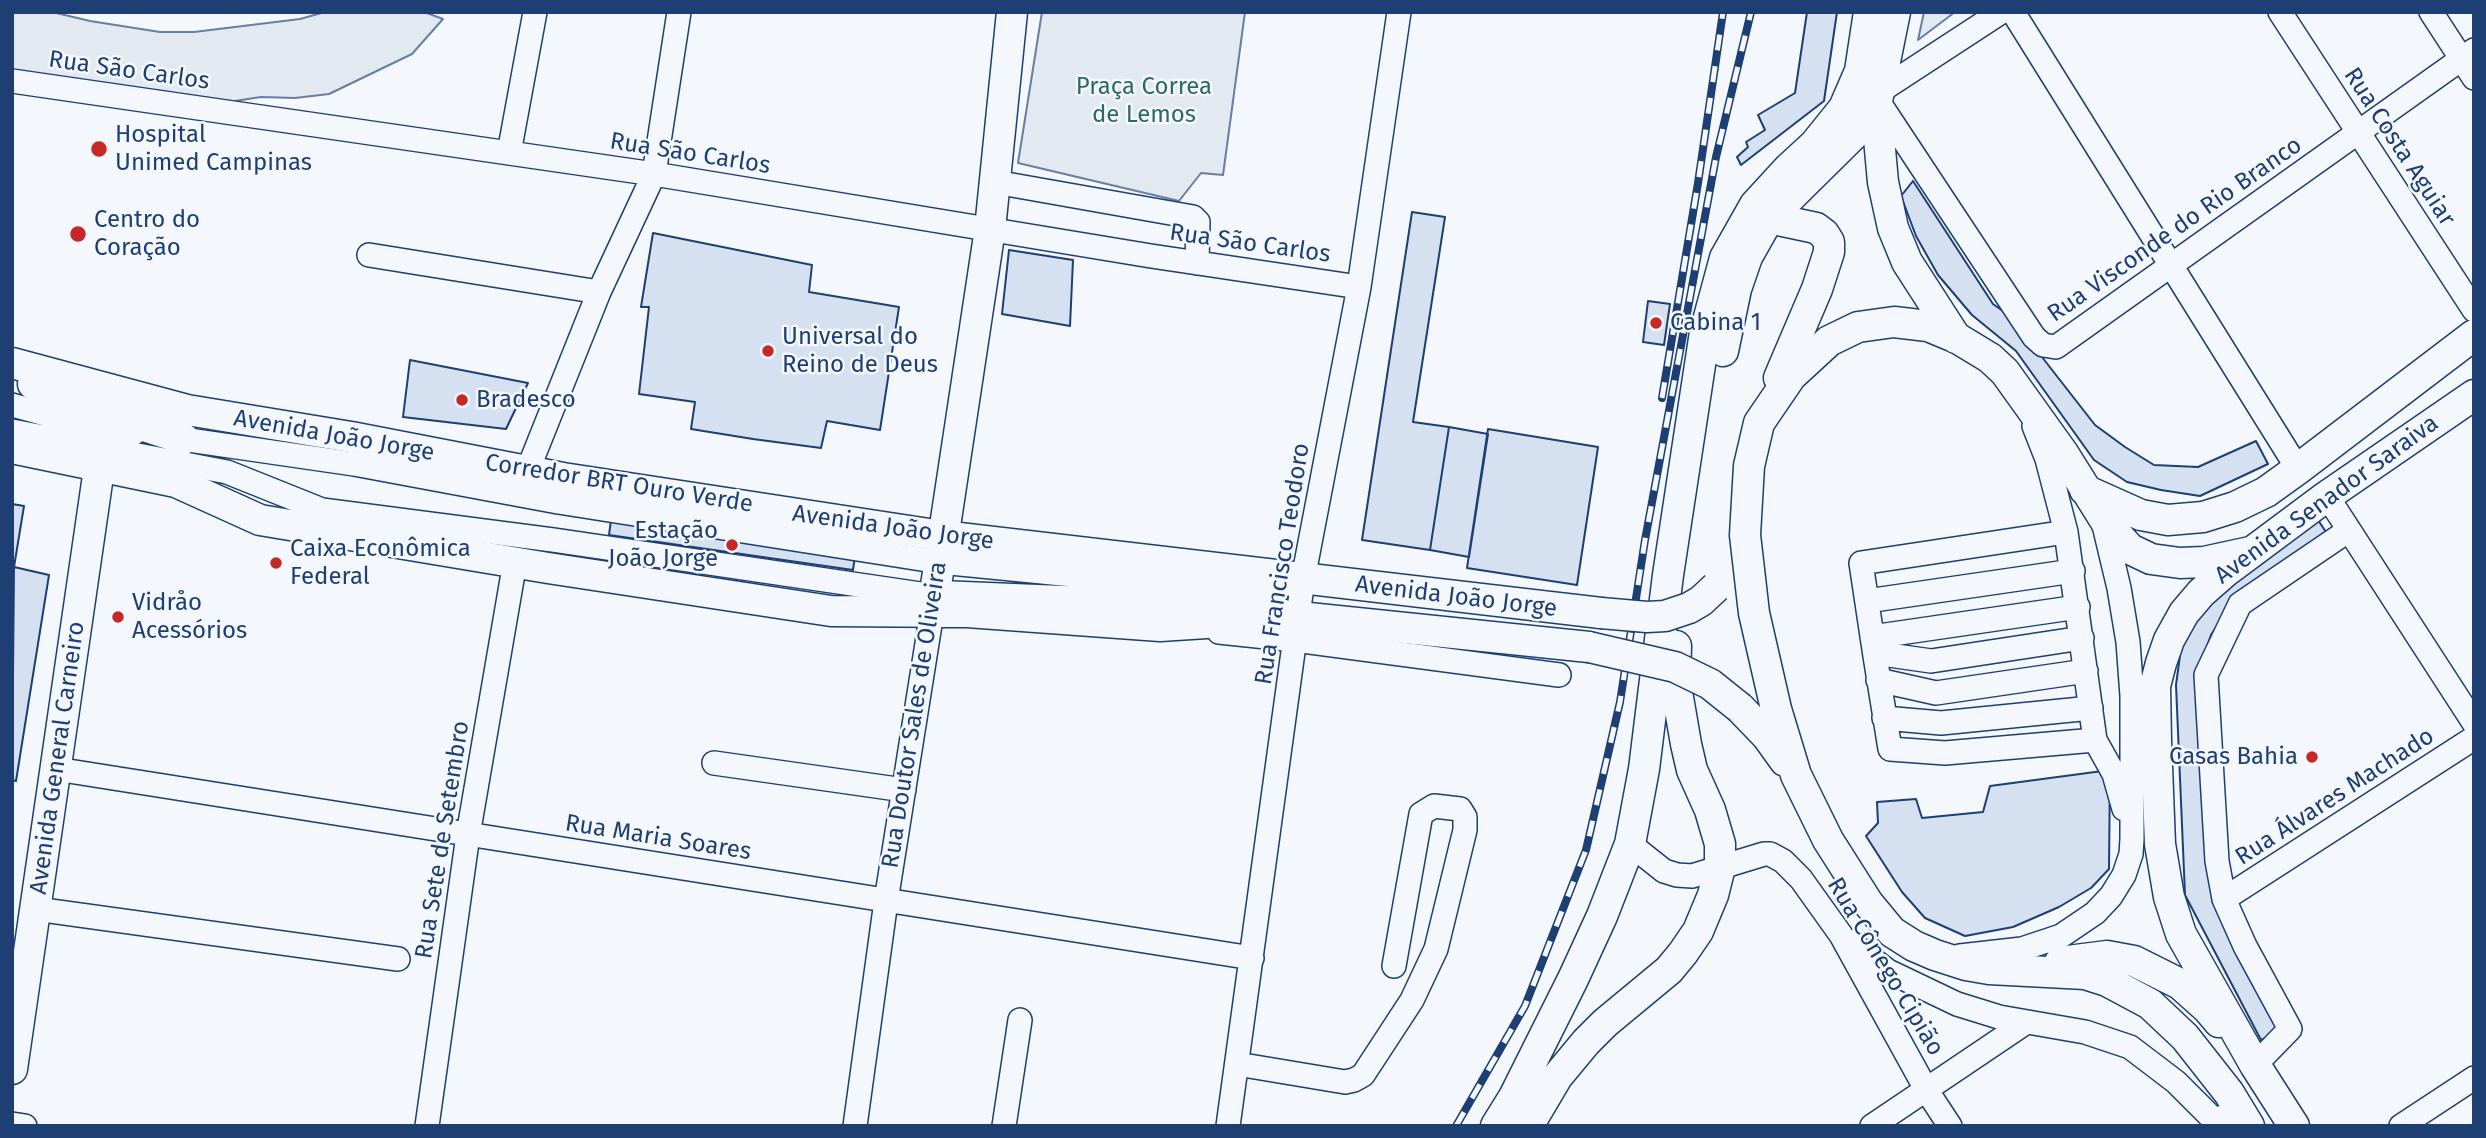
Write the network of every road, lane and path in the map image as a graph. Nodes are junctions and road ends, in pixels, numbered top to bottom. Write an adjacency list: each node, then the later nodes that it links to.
1 (535, 12): 15 (street)
2 (679, 12): 16 (street)
3 (1012, 12): 17 (main road, Rua Doutor Sales de Oliveira)
4 (1399, 12): 23 (street, Rua Francisco Teodoro)
5 (1870, 12): 73 (main road)
6 (1895, 12): 13 (main road)
7 (2001, 12): 13 (street)
8 (2013, 12): 22 (street)
9 (2280, 12): 14 (street, Rua Costa Aguiar)
10 (2431, 12): 11 (street)
11 (2470, 62): 14 (street, Rua Visconde do Rio Branco)
12 (12, 81): 15 (street, Rua São Carlos)
13 (1878, 99): 18 (main road); 22 (street, Rua Visconde do Rio Branco); 27 (main road)
14 (2359, 132): 22 (street, Rua Visconde do Rio Branco); 25 (street, Rua Costa Aguiar)
15 (509, 153): 16 (street, Rua São Carlos)
16 (654, 174): 19 (street, Rua São Carlos); 24 (street)
17 (995, 182): 19 (main road, Rua Doutor Sales de Oliveira); 21 (street)
18 (1769, 218): 33 (main road); 74 (main road)
19 (990, 229): 21 (street, Rua São Carlos); 48 (main road, Rua Doutor Sales de Oliveira)
20 (369, 255): 24 (street)
21 (1197, 263): 23 (street, Rua São Carlos)
22 (2172, 265): 38 (street)
23 (1359, 287): 52 (street, Rua Francisco Teodoro)
24 (599, 292): 39 (street)
25 (2474, 310)
26 (2474, 335): 38 (main road, Avenida Senador Saraiva)
27 (1957, 338): 30 (main road); 33 (main road)
28 (12, 363): 39 (main road, Avenida João Jorge)
29 (12, 373): 35 (main road)
30 (2022, 394): 40 (main road); 46 (street)
31 (2474, 395): 41 (main road, Avenida Senador Saraiva)
32 (12, 405): 35 (street, Corredor BRT Ouro Verde)
33 (1759, 423): 47 (main road)
34 (12, 431): 37 (street)
35 (184, 439): 48 (street, Corredor BRT Ouro Verde)
36 (12, 448): 37 (main road, Avenida João Jorge)
37 (101, 458): 42 (street); 44 (main road, Avenida João Jorge); 68 (main road, Avenida General Carneiro)
38 (2298, 469): 40 (main road, Avenida Senador Saraiva)
39 (527, 472): 48 (main road, Avenida João Jorge)
40 (2084, 490): 43 (main road)
41 (2327, 496): 45 (street); 49 (main road, Avenida Senador Saraiva)
42 (322, 510): 44 (main road); 54 (street)
43 (2101, 515): 49 (main road); 72 (street)
44 (260, 520): 50 (main road, Avenida João Jorge)
45 (2349, 530): 64 (street); 75 (street)
46 (2066, 532): 51 (street); 53 (street)
47 (1745, 535): 52 (main road, Avenida João Jorge, bridge); 69 (main road)
48 (941, 549): 52 (main road, Avenida João Jorge); 54 (main road, Rua Doutor Sales de Oliveira)
49 (2250, 552): 88 (main road, Avenida Senador Saraiva)
50 (515, 562): 54 (main road, Avenida João Jorge); 71 (street, Rua Sete de Setembro)
51 (2073, 571): 53 (street); 55 (street)
52 (1303, 579): 56 (street, Rua Francisco Teodoro)
53 (1867, 601): 58 (street)
54 (946, 603): 56 (main road, Avenida João Jorge); 56 (street); 70 (street, Rua Doutor Sales de Oliveira)
55 (2078, 607): 57 (street); 58 (street)
56 (1297, 628): 60 (street, Avenida João Jorge); 69 (main road, Avenida João Jorge, bridge); 80 (street, Rua Francisco Teodoro)
57 (2082, 638): 58 (street); 59 (street)
58 (1873, 645): 61 (street)
59 (2086, 671): 61 (street); 62 (street)
60 (1559, 675)
61 (1878, 680): 63 (street)
62 (2091, 708): 63 (street); 66 (street)
63 (1884, 718): 66 (street)
64 (2474, 723)
65 (2474, 738): 75 (street, Rua Álvares Machado)
66 (2095, 740): 72 (street)
67 (714, 763): 70 (street)
68 (56, 769): 71 (street, Rua Maria Soares); 77 (main road, Avenida General Carneiro)
69 (1796, 775): 79 (main road)
70 (904, 790): 76 (street, Rua Doutor Sales de Oliveira)
71 (468, 835): 76 (street, Rua Maria Soares); 95 (street, Rua Sete de Setembro)
72 (2132, 839): 79 (street)
73 (1630, 844): 74 (street, Rua Cônego Cipião); 99 (main road)
74 (1720, 867): 78 (street, Rua Cônego Cipião); 100 (main road)
75 (2224, 900): 88 (street)
76 (886, 901): 80 (street, Rua Maria Soares); 96 (street, Rua Doutor Sales de Oliveira)
77 (36, 909): 81 (street); 84 (main road, Avenida General Carneiro)
78 (1841, 935): 86 (street); 91 (street, Rua Cônego Cipião)
79 (1938, 956): 83 (main road)
80 (1252, 958): 87 (street, Rua Francisco Teodoro)
81 (398, 959)
82 (1394, 965): 87 (street)
83 (2007, 969): 88 (main road); 92 (main road)
84 (17, 1002): 89 (main road, Avenida General Carneiro)
85 (1020, 1020): 97 (street)
86 (2025, 1023): 91 (street); 92 (street)
87 (1237, 1064): 98 (street, Rua Francisco Teodoro)
88 (2255, 1066): 103 (main road)
89 (12, 1069)
90 (2474, 1078): 104 (street)
91 (1927, 1091): 101 (street); 102 (street, Rua Cônego Cipião)
92 (2246, 1120)
93 (12, 1124): 94 (street)
94 (25, 1126)
95 (427, 1126)
96 (855, 1126)
97 (1004, 1126)
98 (1228, 1126)
99 (1496, 1126)
100 (1528, 1126)
101 (1872, 1126)
102 (1950, 1126)
103 (2294, 1126)
104 (2401, 1126)

